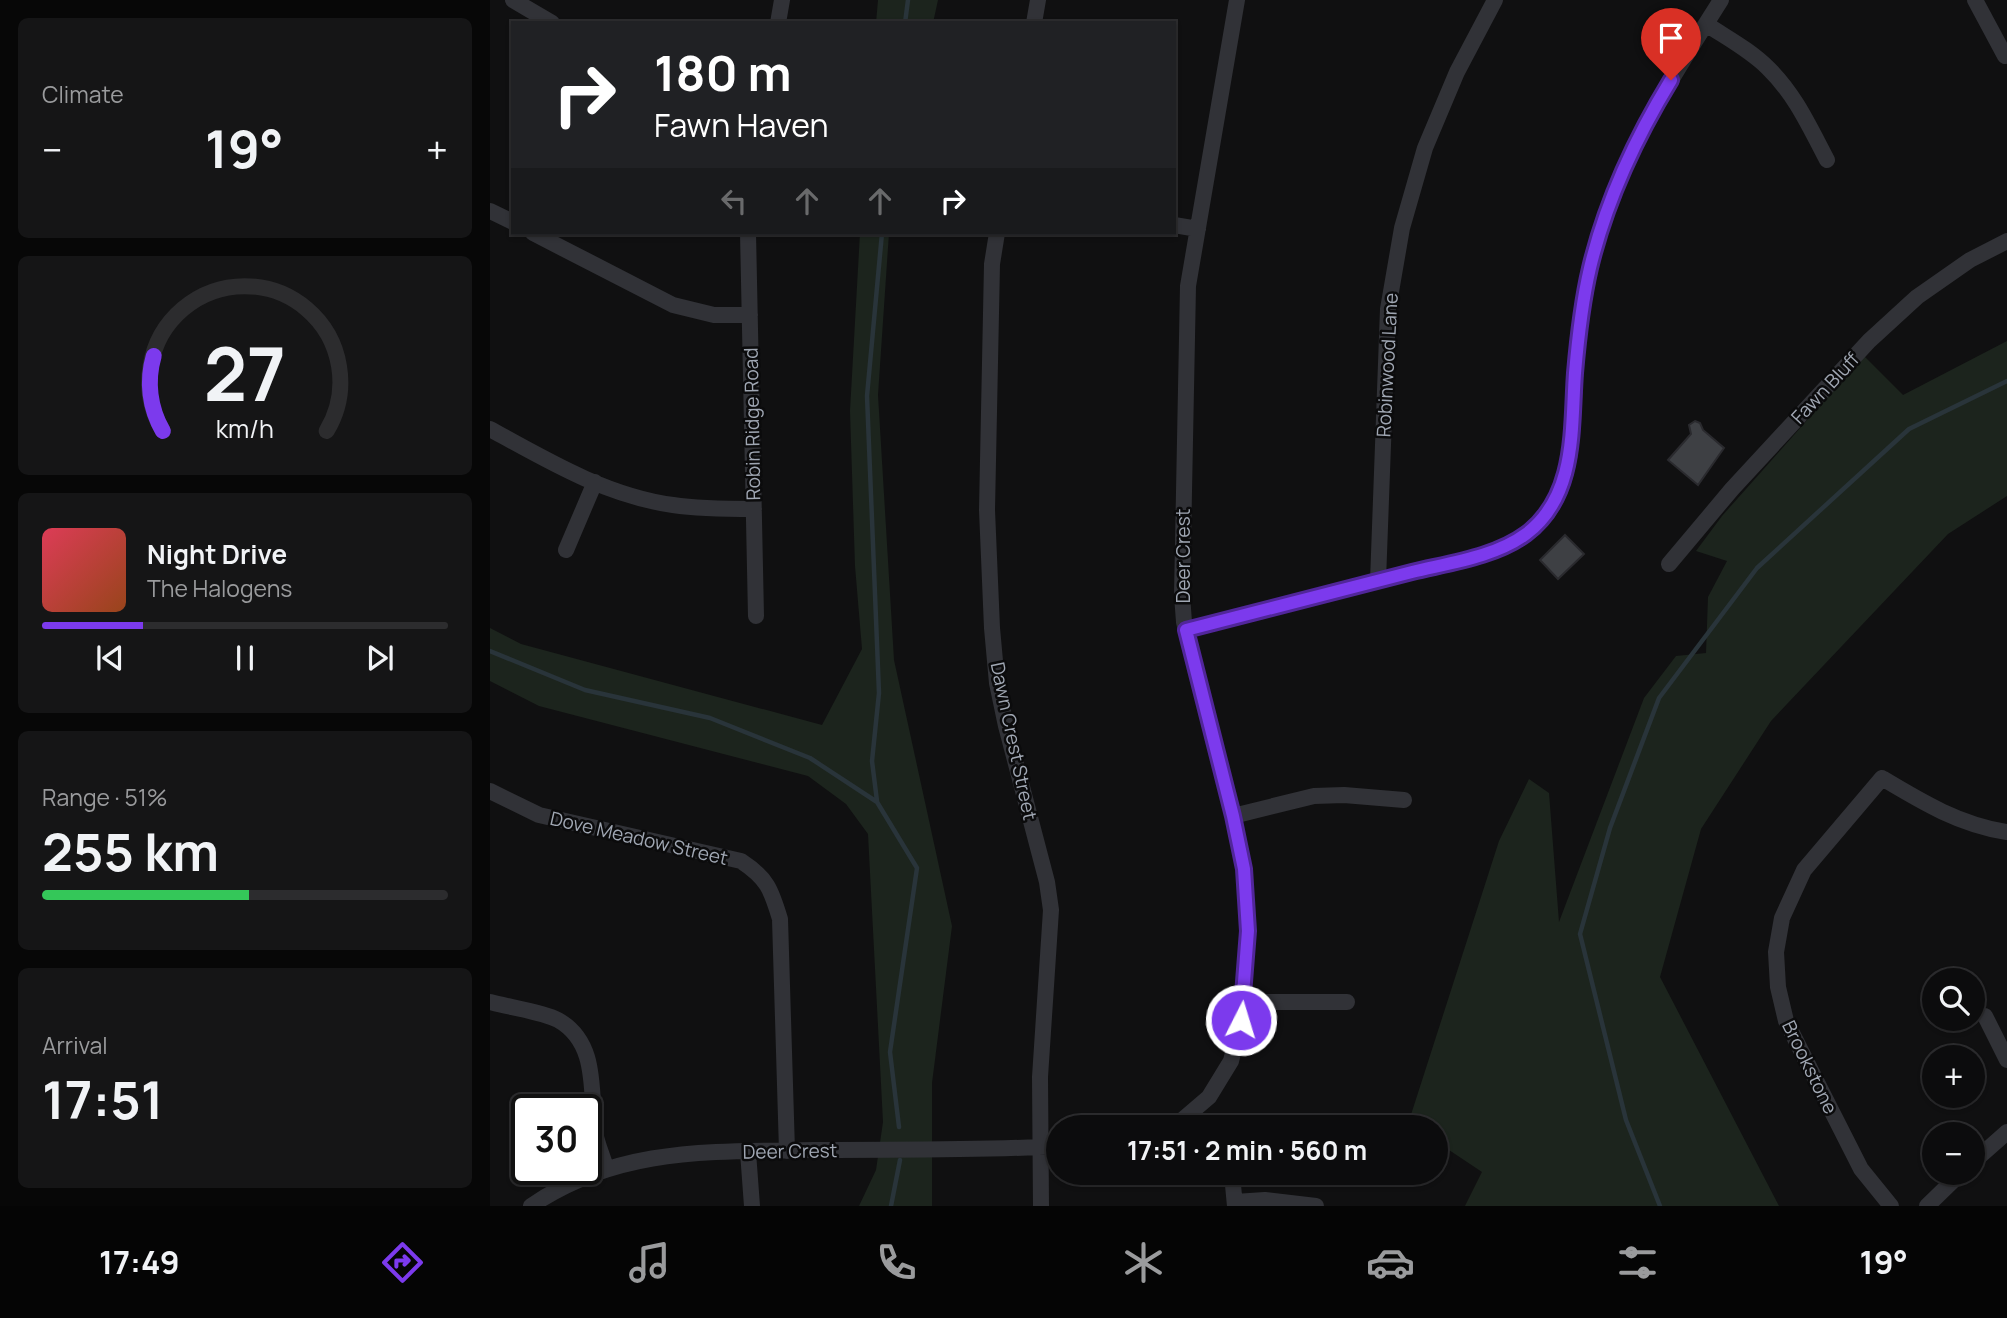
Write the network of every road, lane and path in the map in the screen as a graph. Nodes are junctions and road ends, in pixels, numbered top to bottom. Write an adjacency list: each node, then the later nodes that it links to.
1 (513, 0): 8 (street)
2 (782, 0): 9 (street)
3 (1038, 0): 10 (street)
4 (1237, 0): 17 (street, Deer Crest)
5 (1495, 0): 28 (street, Robinwood Lane)
6 (1721, 0): 11 (street)
7 (1975, 0): 12 (street)
8 (549, 21)
9 (778, 21)
10 (1034, 21)
11 (1706, 24): 13 (street); 28 (street)
12 (2005, 56)
13 (1827, 160)
14 (490, 211): 15 (street)
15 (511, 221)
16 (1176, 225): 17 (street)
17 (1198, 229): 30 (street, Deer Crest)
18 (537, 235): 22 (street)
19 (748, 235): 22 (street, Robin Ridge Road)
20 (997, 235): 42 (street, Dawn Crest Street)
21 (2007, 241): 27 (street, Fawn Bluff)
22 (750, 315): 25 (street, Robin Ridge Road)
23 (490, 429): 24 (street)
24 (595, 482): 25 (street); 26 (street)
25 (754, 509): 29 (street, Robin Ridge Road)
26 (566, 550)
27 (1669, 564)
28 (1378, 581): 30 (street)
29 (756, 616)
30 (1186, 630): 33 (street, Deer Crest)
31 (490, 791): 44 (street, Dove Meadow Street)
32 (1405, 800): 33 (street)
33 (1233, 816): 36 (street, Deer Crest)
34 (2007, 832): 55 (street, Brookstone)
35 (490, 1002): 47 (street)
36 (1242, 1002): 37 (street); 40 (street, Deer Crest)
37 (1347, 1002)
38 (1985, 1016): 39 (street)
39 (2007, 1060)
40 (1198, 1115)
41 (2007, 1132): 45 (street)
42 (1041, 1147): 43 (street, Deer Crest); 44 (street, Deer Crest); 53 (street, Dawn Crest Street)
43 (1046, 1147)
44 (787, 1151): 46 (street, Deer Crest)
45 (1985, 1151)
46 (748, 1152): 47 (street, Deer Crest); 52 (street)
47 (607, 1168): 51 (street, Deer Crest)
48 (1233, 1185): 50 (street)
49 (1949, 1185): 56 (street)
50 (1235, 1204): 54 (street)
51 (531, 1206)
52 (752, 1206)
53 (1041, 1206)
54 (1316, 1206)
55 (1891, 1206)
56 (1927, 1206)

